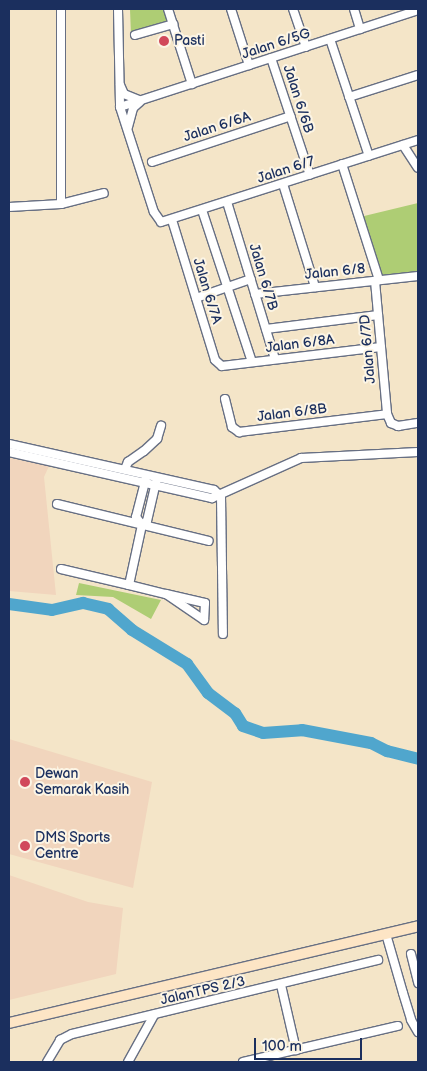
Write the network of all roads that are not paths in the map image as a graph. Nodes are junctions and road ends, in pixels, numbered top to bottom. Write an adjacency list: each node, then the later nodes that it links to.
1 (61, 9): 33 (street)
2 (118, 9): 16 (street)
3 (168, 9): 8 (street)
4 (231, 9): 14 (street)
5 (294, 9): 12 (street)
6 (354, 9): 9 (street)
7 (418, 10): 9 (street, Jalan 6/5G)
8 (173, 24): 10 (street); 17 (street)
9 (360, 29): 11 (street, Jalan 6/5G)
10 (135, 36)
11 (330, 39): 12 (street, Jalan 6/5G); 18 (street)
12 (306, 47): 13 (street, Jalan 6/5G)
13 (271, 58): 14 (street, Jalan 6/5G); 21 (street, Jalan 6/6B)
14 (249, 66): 17 (street, Jalan 6/5G)
15 (418, 75): 18 (street)
16 (119, 83): 19 (street); 20 (street)
17 (192, 84): 19 (street, Jalan 6/5G)
18 (349, 98): 25 (street)
19 (141, 101): 20 (street, Jalan 6/5G); 22 (street)
20 (120, 108): 22 (street)
21 (290, 116): 26 (street, Jalan 6/6A); 29 (street, Jalan 6/6B)
22 (128, 129): 36 (street, Jalan 6/7)
23 (418, 140): 24 (street, Jalan 6/7)
24 (403, 144): 25 (street, Jalan 6/7); 28 (street)
25 (369, 156): 27 (street, Jalan 6/7)
26 (152, 162)
27 (342, 164): 29 (street, Jalan 6/7); 39 (street, Jalan 6/7D)
28 (418, 168)
29 (310, 175): 30 (street, Jalan 6/7)
30 (282, 184): 32 (street, Jalan 6/7); 41 (street)
31 (104, 193): 33 (street)
32 (227, 202): 35 (street, Jalan 6/7); 38 (street, Jalan 6/7B)
33 (61, 204): 34 (street)
34 (9, 207)
35 (202, 210): 36 (street, Jalan 6/7); 40 (street)
36 (172, 220): 43 (street, Jalan 6/7A)
37 (418, 276): 39 (street, Jalan 6/8)
38 (251, 280): 40 (street); 42 (street, Jalan 6/7B)
39 (377, 280): 41 (street, Jalan 6/8); 44 (street, Jalan 6/7D)
40 (227, 287): 43 (street); 48 (street)
41 (315, 287): 42 (street, Jalan 6/8)
42 (255, 294): 45 (street, Jalan 6/7B)
43 (196, 298): 49 (street, Jalan 6/7A)
44 (378, 315): 45 (street); 46 (street, Jalan 6/7D)
45 (266, 329): 47 (street, Jalan 6/7B)
46 (381, 347): 47 (street, Jalan 6/8A); 51 (street, Jalan 6/7D)
47 (275, 359): 48 (street, Jalan 6/8A)
48 (252, 362): 49 (street, Jalan 6/8A)
49 (222, 366)
50 (225, 399): 51 (street, Jalan 6/8B)
51 (387, 414): 52 (street)
52 (418, 423)
53 (161, 426): 57 (street)
54 (9, 444): 57 (street)
55 (9, 452): 58 (street)
56 (418, 452): 60 (street)
57 (125, 469): 58 (street)
58 (146, 478): 59 (street); 62 (street)
59 (156, 481): 60 (street); 62 (street)
60 (220, 496): 67 (street)
61 (57, 504): 62 (street)
62 (142, 525): 63 (street); 65 (street)
63 (209, 541)
64 (61, 570): 65 (street)
65 (129, 585): 66 (street)
66 (166, 594): 66 (street)
67 (223, 634)
68 (418, 926): 69 (street)
69 (386, 934): 75 (street); 77 (street)
70 (411, 954): 72 (street)
71 (378, 960): 73 (street, JalanTPS 2/3)
72 (418, 983)
73 (281, 985): 74 (street, JalanTPS 2/3); 78 (street)
74 (154, 1015): 79 (street, JalanTPS 2/3); 80 (street)
75 (9, 1023)
76 (398, 1026): 78 (street)
77 (418, 1032)
78 (296, 1050): 81 (street)
79 (47, 1062)
80 (128, 1062)
81 (246, 1062)

